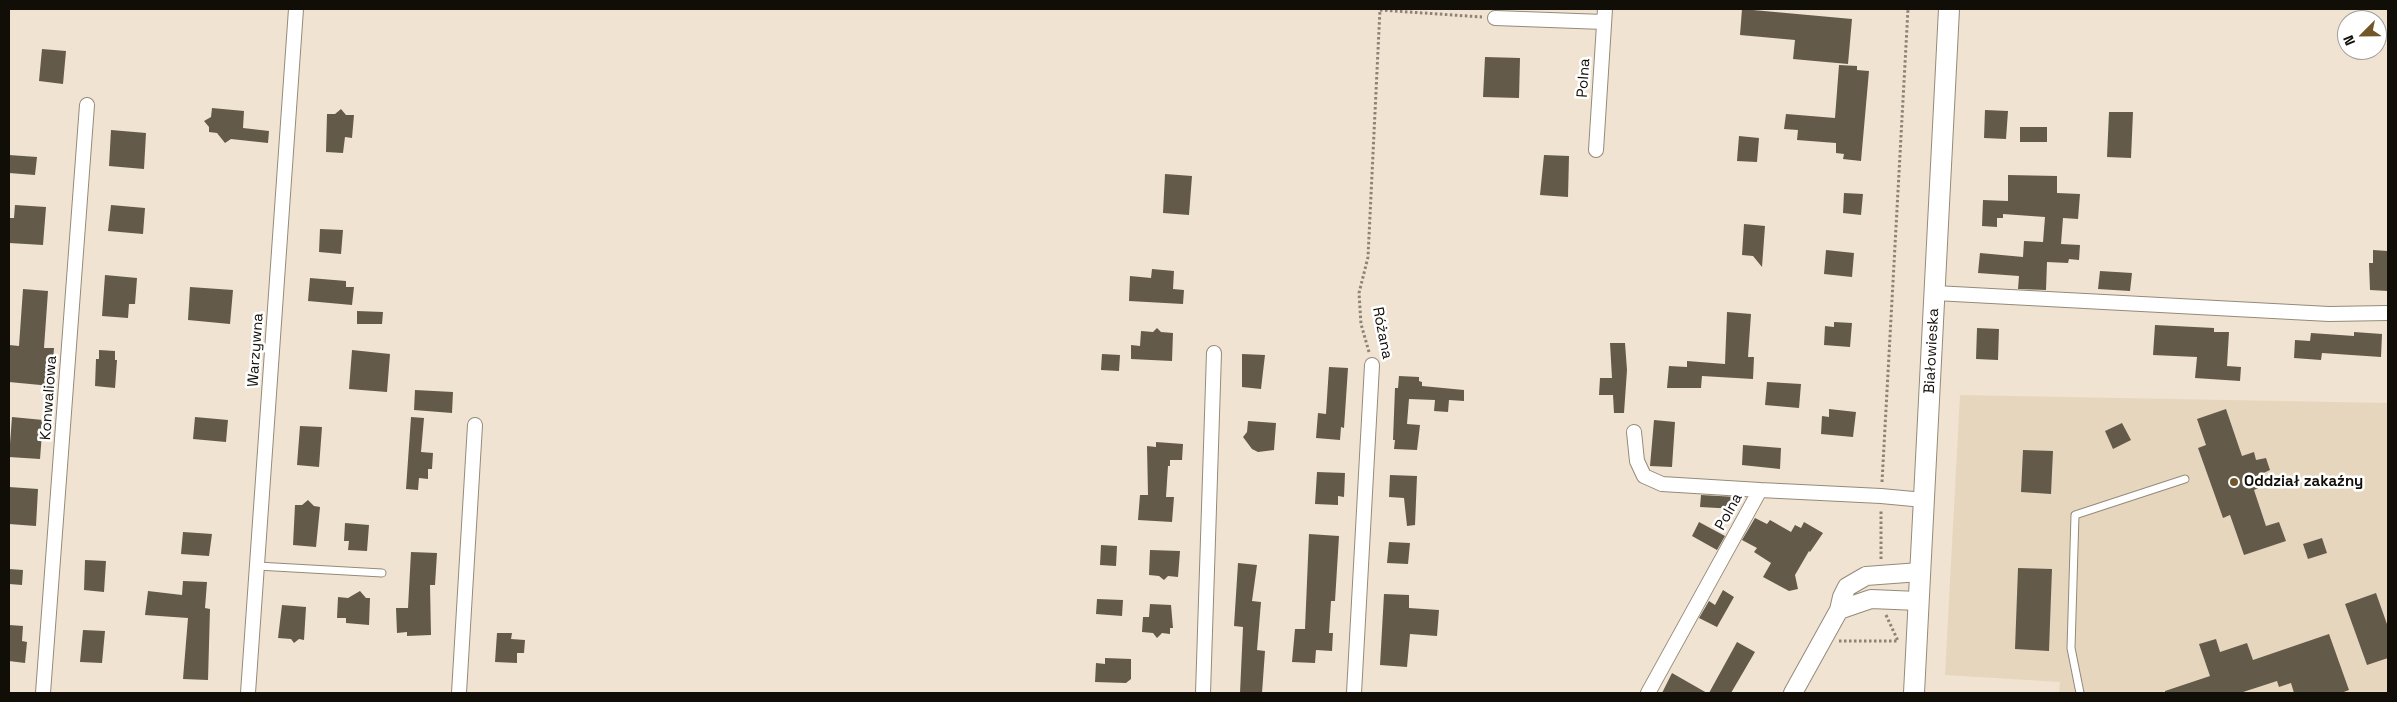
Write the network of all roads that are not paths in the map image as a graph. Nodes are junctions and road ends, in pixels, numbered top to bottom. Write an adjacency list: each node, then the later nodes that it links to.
1 (296, 9): 16 (street, Warzywna)
2 (1950, 9): 7 (main road, Białowieska)
3 (1604, 15): 4 (street); 6 (street, Polna)
4 (1495, 18)
5 (87, 104): 21 (street, Konwaliowa)
6 (1596, 150)
7 (1935, 293): 8 (street); 15 (main road, Białowieska)
8 (2388, 313)
9 (1214, 353): 24 (street)
10 (1372, 365): 25 (street, Różana)
11 (475, 425): 23 (street)
12 (1634, 432): 14 (street)
13 (2185, 479): 29 (lane)
14 (1760, 490): 15 (street, Polna); 26 (street, Polna)
15 (1924, 500): 17 (main road, Białowieska)
16 (257, 566): 18 (lane); 22 (street, Warzywna)
17 (1920, 572): 19 (main road, Białowieska); 20 (street)
18 (382, 574)
19 (1918, 600): 20 (street); 28 (main road, Białowieska)
20 (1839, 610): 27 (street)
21 (43, 693)
22 (248, 693)
23 (459, 693)
24 (1203, 693)
25 (1354, 693)
26 (1648, 693)
27 (1793, 693)
28 (1914, 693)
29 (2080, 693)

